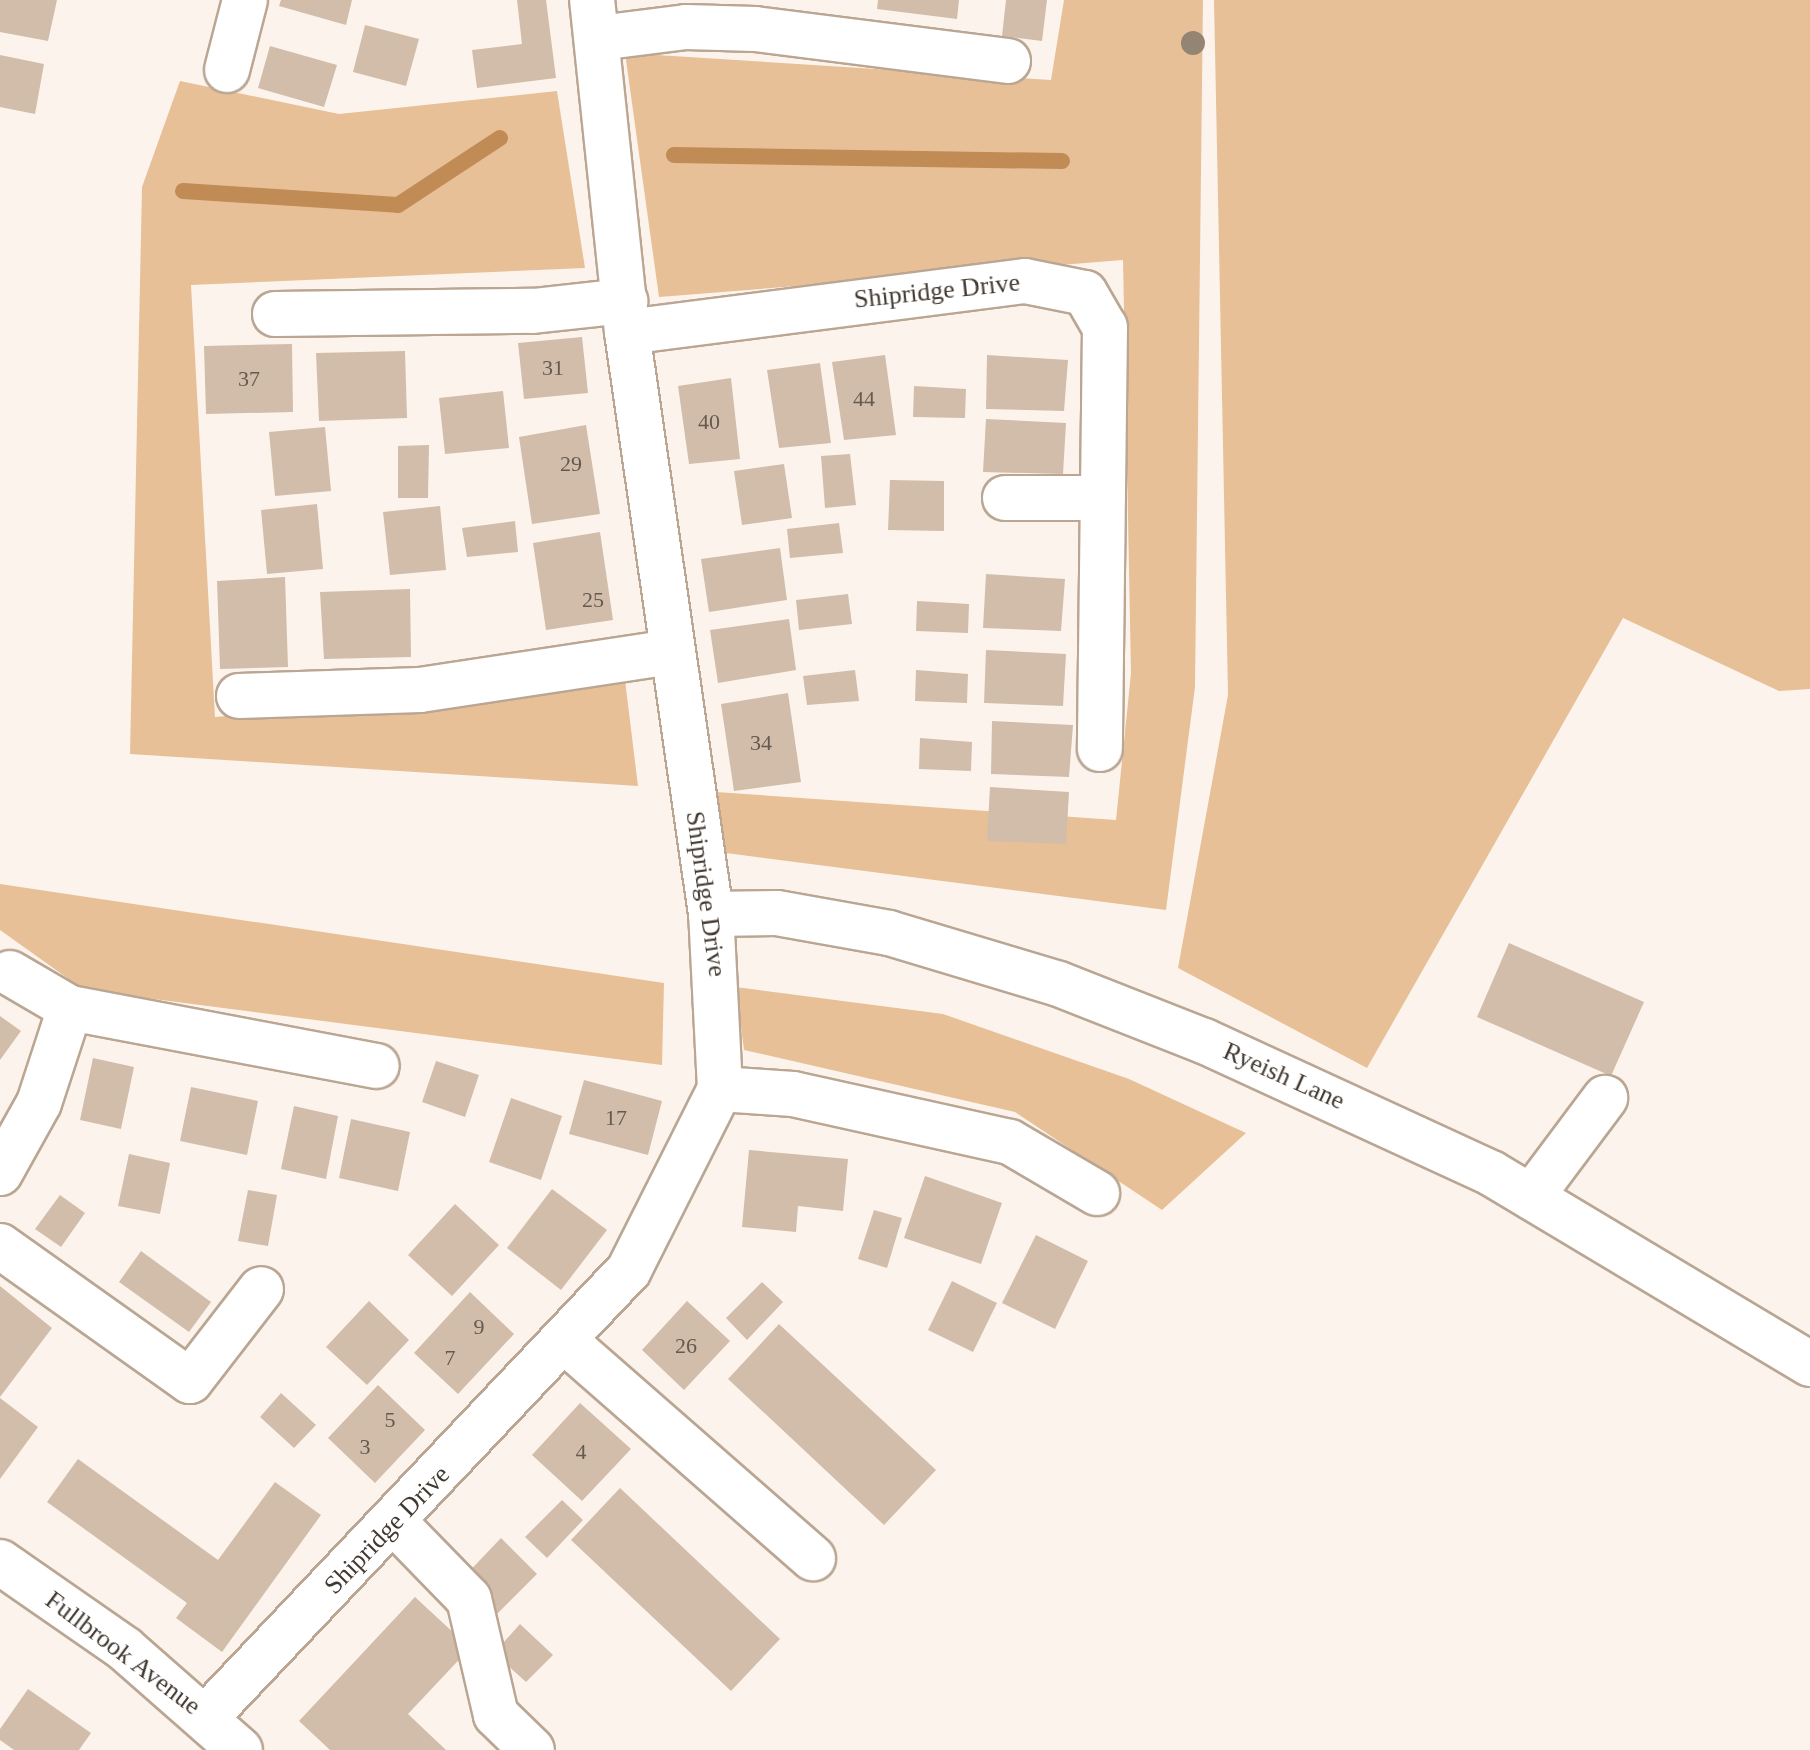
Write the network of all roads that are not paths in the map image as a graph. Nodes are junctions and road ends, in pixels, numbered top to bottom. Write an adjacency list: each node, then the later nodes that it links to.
1 (245, 0): 4 (street)
2 (595, 19): 3 (street, Shipridge Drive); 6 (street, Shipridge Drive)
3 (1008, 61)
4 (227, 70)
5 (275, 314): 6 (street, Shipridge Drive)
6 (626, 316): 8 (street, Shipridge Drive); 9 (street, Shipridge Drive)
7 (1005, 498): 8 (street)
8 (1100, 498): 11 (street, Shipridge Drive)
9 (671, 652): 10 (street); 12 (street, Shipridge Drive)
10 (239, 696)
11 (1100, 749)
12 (711, 914): 16 (street, Shipridge Drive); 20 (street, Ryeish Lane)
13 (10, 973): 14 (street)
14 (70, 1008): 15 (street); 18 (street)
15 (377, 1066)
16 (720, 1089): 19 (street); 23 (street, Shipridge Drive)
17 (1605, 1098): 20 (street)
18 (0, 1173)
19 (1097, 1193)
20 (1531, 1197): 24 (street, Ryeish Lane)
21 (0, 1246): 22 (street)
22 (261, 1289)
23 (567, 1343): 25 (street, Shipridge Drive); 26 (street)
24 (1810, 1364)
25 (394, 1522): 28 (street, Shipridge Drive); 30 (street)
26 (813, 1558)
27 (0, 1562): 28 (street, Fullbrook Avenue)
28 (207, 1716): 29 (street, Fullbrook Avenue)
29 (240, 1750)
30 (532, 1750)

